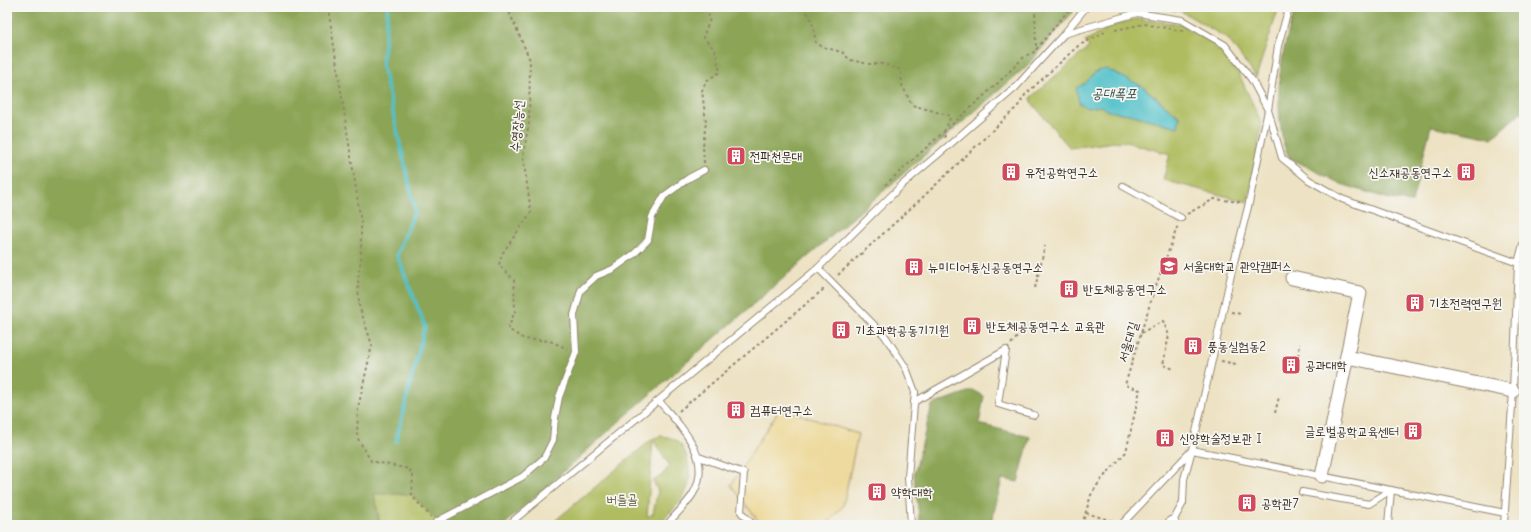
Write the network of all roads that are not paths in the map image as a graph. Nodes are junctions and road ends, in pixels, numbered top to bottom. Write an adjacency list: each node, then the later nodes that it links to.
1 (1086, 7): 3 (lane)
2 (1289, 7): 4 (lane)
3 (1064, 34): 4 (lane); 10 (lane)
4 (1268, 110): 9 (lane); 17 (lane)
5 (704, 170): 23 (lane)
6 (1123, 186): 7 (lane)
7 (1181, 218)
8 (1524, 240): 9 (lane)
9 (1518, 263): 13 (lane)
10 (818, 268): 14 (lane); 15 (lane)
11 (1292, 278): 12 (street)
12 (1347, 357): 13 (street); 19 (street)
13 (1513, 392): 22 (lane)
14 (659, 401): 18 (lane); 25 (lane)
15 (914, 402): 16 (lane); 28 (lane)
16 (1034, 415)
17 (1192, 450): 19 (lane); 24 (lane); 29 (lane)
18 (699, 457): 26 (lane); 27 (lane)
19 (1322, 476): 20 (lane)
20 (1391, 490): 21 (lane); 22 (lane); 30 (lane)
21 (1302, 492)
22 (1505, 513): 31 (lane)
23 (437, 524)
24 (1172, 524)
25 (508, 525)
26 (667, 525)
27 (753, 525)
28 (911, 525)
29 (1121, 525)
30 (1388, 525)
31 (1504, 525)

